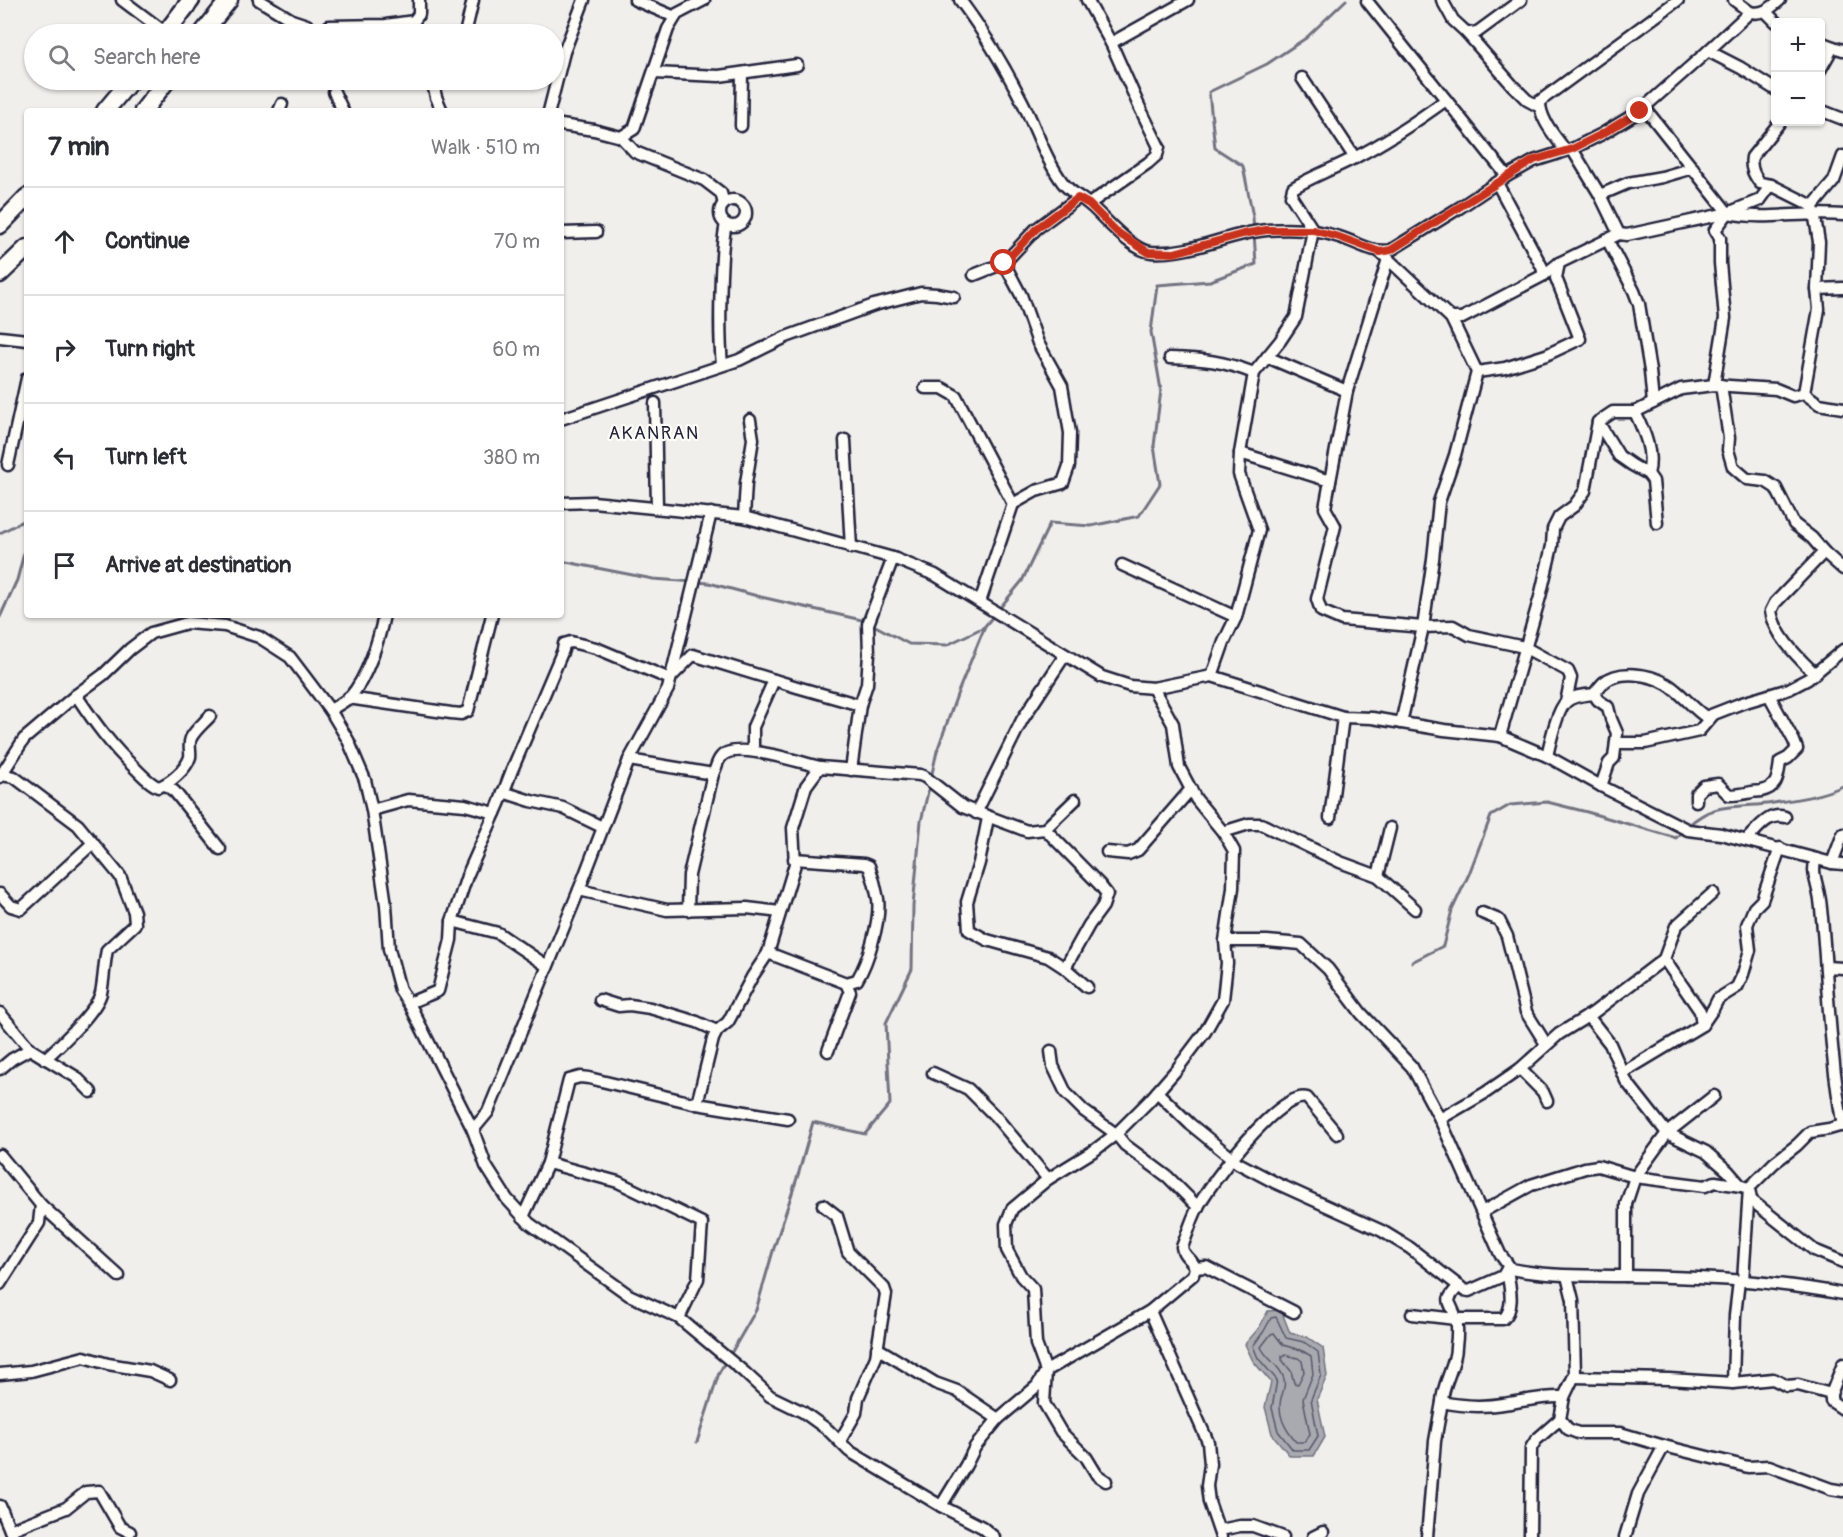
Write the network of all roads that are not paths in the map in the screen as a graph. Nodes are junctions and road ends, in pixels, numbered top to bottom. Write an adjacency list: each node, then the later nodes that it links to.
1 (122, 0): 23 (street)
2 (191, 0): 24 (highway)
3 (229, 0): 25 (highway)
4 (259, 0): 26 (street)
5 (420, 0): 27 (street)
6 (473, 0): 28 (street)
7 (584, 0): 33 (street)
8 (635, 0): 21 (street)
9 (704, 0): 21 (street)
10 (960, 0): 69 (street)
11 (1087, 0): 30 (street)
12 (1188, 0): 30 (street)
13 (1442, 0): 29 (street)
14 (1521, 0): 29 (street)
15 (1678, 0): 46 (street)
16 (1734, 0): 20 (street)
17 (1780, 0): 19 (street)
18 (1367, 1): 45 (street)
19 (1765, 11): 20 (street); 22 (street)
20 (1750, 12): 32 (street)
21 (675, 17): 36 (street)
22 (1772, 18)
23 (153, 24)
24 (173, 24)
25 (210, 24)
26 (304, 24)
27 (393, 24)
28 (467, 24)
29 (1466, 32): 46 (street)
30 (1111, 43): 72 (street)
31 (1838, 48): 35 (street)
32 (1708, 51): 39 (street); 47 (street)
33 (564, 52)
34 (797, 65): 37 (street)
35 (1825, 65)
36 (654, 73): 37 (street); 58 (street)
37 (742, 73): 56 (street)
38 (1302, 78): 61 (street)
39 (1771, 87)
40 (123, 90): 48 (highway)
41 (159, 90): 49 (highway)
42 (434, 90): 51 (street)
43 (554, 90): 52 (street)
44 (334, 92): 50 (street)
45 (1446, 100): 61 (street); 63 (street)
46 (1540, 107): 59 (street)
47 (1644, 107): 59 (street); 62 (street)
48 (108, 108)
49 (145, 108)
50 (342, 108)
51 (441, 108)
52 (550, 108)
53 (1825, 112): 54 (street)
54 (1843, 119)
55 (564, 125): 58 (street)
56 (741, 126)
57 (1777, 126): 65 (street)
58 (621, 137): 71 (street)
59 (1569, 150): 63 (street); 68 (street)
60 (1843, 156): 66 (street)
61 (1355, 158): 78 (street)
62 (1693, 168): 68 (street); 74 (street)
63 (1507, 176): 64 (street)
64 (1497, 183): 84 (street); 89 (street)
65 (1771, 185): 73 (street); 74 (street)
66 (1829, 187): 67 (street); 73 (street)
67 (1843, 190)
68 (1600, 195): 81 (street)
69 (1078, 198): 72 (street); 85 (street)
70 (24, 200): 77 (highway)
71 (724, 204): 76 (street); 76 (street)
72 (1089, 204): 78 (street)
73 (1814, 210): 74 (street); 75 (street); 91 (street)
74 (1728, 213): 81 (street); 101 (street)
75 (1843, 215)
76 (726, 224): 98 (street)
77 (0, 225)
78 (1313, 230): 84 (street); 96 (street)
79 (596, 232): 80 (street)
80 (564, 233)
81 (1619, 234): 82 (street)
82 (1607, 239): 86 (street); 107 (street)
83 (24, 251): 87 (highway)
84 (1384, 256): 93 (street); 103 (street)
85 (1004, 263): 88 (street); 119 (street)
86 (1559, 263): 89 (street); 99 (street)
87 (0, 274)
88 (974, 275)
89 (1544, 275): 93 (street)
90 (1843, 288): 91 (street)
91 (1817, 289): 105 (street)
92 (954, 297): 98 (street)
93 (1451, 318): 99 (street)
94 (0, 337): 95 (street)
95 (24, 340)
96 (1267, 357): 100 (street); 103 (street)
97 (1170, 358): 100 (street)
98 (722, 365): 110 (street)
99 (1477, 372): 134 (street)
100 (1254, 373): 114 (street)
101 (1718, 385): 105 (street); 107 (street); 125 (street)
102 (925, 388): 119 (street)
103 (1347, 391): 117 (street)
104 (24, 392): 115 (street)
105 (1804, 393): 108 (street)
106 (655, 403): 120 (street)
107 (1653, 403): 109 (street)
108 (1843, 408)
109 (1635, 412): 112 (street); 116 (street)
110 (564, 418)
111 (750, 420): 122 (street)
112 (1598, 422): 116 (street); 135 (street)
113 (845, 441): 124 (street)
114 (1240, 453): 117 (street); 130 (street)
115 (8, 465)
116 (1648, 474): 123 (street)
117 (1330, 481): 134 (street)
118 (564, 502): 120 (street)
119 (1012, 504): 129 (street)
120 (657, 507): 121 (street)
121 (711, 513): 122 (street); 140 (street)
122 (744, 517): 124 (street)
123 (1657, 523)
124 (851, 548): 126 (street)
125 (1824, 552): 128 (street); 138 (street)
126 (893, 558): 129 (street); 148 (street)
127 (1122, 565): 130 (street)
128 (1843, 569)
129 (980, 602): 137 (street)
130 (1236, 617): 139 (street)
131 (383, 618): 146 (street)
132 (491, 618): 146 (street)
133 (181, 620): 144 (street); 149 (street)
134 (1423, 627): 135 (street); 153 (street)
135 (1524, 647): 147 (street); 154 (street)
136 (1843, 650): 138 (street)
137 (1065, 655): 142 (street); 171 (street)
138 (1815, 674): 145 (street)
139 (1212, 676): 142 (street); 152 (street)
140 (670, 678): 141 (street); 158 (street); 166 (street)
141 (774, 680): 148 (street); 156 (street)
142 (1153, 688): 165 (street)
143 (1594, 694): 147 (street); 151 (street); 155 (street)
144 (76, 695): 162 (street); 163 (street)
145 (1769, 695): 151 (street); 168 (street)
146 (348, 698): 149 (street)
147 (1566, 702): 157 (street)
148 (860, 705): 160 (street)
149 (330, 710): 169 (street)
150 (210, 716): 163 (street)
151 (1712, 716): 155 (street)
152 (1343, 717): 153 (street); 174 (street)
153 (1401, 723): 154 (street)
154 (1500, 736): 157 (street)
155 (1616, 744): 164 (street)
156 (753, 751): 159 (street); 161 (street)
157 (1547, 756): 164 (street)
158 (629, 760): 161 (street); 175 (street)
159 (820, 767): 160 (street); 185 (street)
160 (851, 770): 171 (street)
161 (713, 774): 193 (street)
162 (1, 776): 181 (street)
163 (166, 785): 183 (street)
164 (1601, 786): 180 (street)
165 (1191, 789): 178 (street); 184 (street)
166 (503, 792): 170 (street); 175 (street)
167 (1075, 800): 177 (street)
168 (1696, 801)
169 (372, 810): 170 (street); 207 (street)
170 (495, 813): 196 (street)
171 (976, 813): 173 (street)
172 (1785, 817): 180 (street)
173 (988, 818): 177 (street); 202 (street)
174 (1330, 818)
175 (602, 827): 189 (street)
176 (1390, 828): 188 (street)
177 (1045, 829): 202 (street)
178 (1223, 832): 188 (street); 197 (street)
179 (1843, 834): 187 (street)
180 (1746, 840): 182 (street)
181 (93, 843): 191 (street); 216 (street)
182 (1780, 848): 186 (street); 210 (street)
183 (220, 849)
184 (1107, 852)
185 (794, 859): 194 (street); 204 (street)
186 (1816, 859): 187 (street); 201 (street)
187 (1838, 864)
188 (1378, 876): 192 (street)
189 (579, 890): 193 (street); 200 (street)
190 (1713, 893): 199 (street)
191 (0, 894)
192 (1415, 909)
193 (688, 910): 194 (street)
194 (780, 912): 198 (street)
195 (1482, 913): 212 (street)
196 (452, 921): 200 (street); 207 (street)
197 (1225, 941): 222 (street); 227 (street)
198 (768, 953): 204 (street); 211 (street)
199 (1664, 959): 209 (street); 210 (street)
200 (547, 966): 229 (street)
201 (1826, 967): 203 (street); 228 (street)
202 (1065, 968): 205 (street)
203 (1843, 968)
204 (846, 983): 214 (street)
205 (1087, 987)
206 (600, 999): 211 (street)
207 (409, 1003): 229 (street)
208 (0, 1013): 213 (street)
209 (1588, 1016): 212 (street); 220 (street)
210 (1701, 1025): 220 (street)
211 (717, 1031): 225 (street)
212 (1546, 1044): 217 (street)
213 (30, 1049): 216 (street); 218 (street)
214 (828, 1051)
215 (1051, 1051): 231 (street)
216 (45, 1059): 221 (street)
217 (1520, 1069): 224 (street); 227 (street)
218 (0, 1070)
219 (933, 1072): 237 (street)
220 (1622, 1073): 230 (street)
221 (91, 1092)
222 (1157, 1092): 231 (street); 234 (street)
223 (1714, 1096): 230 (street)
224 (1547, 1101)
225 (697, 1104): 226 (street); 235 (street)
226 (788, 1119)
227 (1440, 1119): 242 (street)
228 (1843, 1125): 238 (street)
229 (473, 1130): 243 (street)
230 (1667, 1133): 236 (street); 238 (street)
231 (1116, 1134): 237 (street); 241 (street)
232 (1337, 1134): 234 (street)
233 (0, 1155): 239 (street)
234 (1231, 1158): 241 (street); 252 (street)
235 (548, 1163): 243 (street); 257 (street)
236 (1635, 1177): 238 (street); 242 (street); 249 (street)
237 (1048, 1179): 261 (street)
238 (1745, 1187): 244 (street); 250 (street)
239 (41, 1205): 247 (street); 251 (street)
240 (823, 1205): 259 (street)
241 (1198, 1207): 245 (street)
242 (1482, 1212): 246 (street)
243 (523, 1217): 257 (street)
244 (1843, 1262)
245 (1195, 1268): 254 (street); 255 (street)
246 (1509, 1269): 248 (street); 252 (street); 258 (street)
247 (119, 1276)
248 (1567, 1276): 249 (street); 263 (street)
249 (1626, 1276): 250 (street)
250 (1741, 1281): 253 (street); 265 (street)
251 (0, 1284)
252 (1460, 1286): 258 (street)
253 (1843, 1294)
254 (1150, 1311): 261 (street); 280 (street)
255 (1294, 1312)
256 (1412, 1314): 258 (street)
257 (679, 1318): 272 (street)
258 (1456, 1319): 268 (street)
259 (877, 1348): 270 (street); 272 (street)
260 (1843, 1364): 266 (street)
261 (1046, 1371): 270 (street); 274 (street)
262 (0, 1374): 264 (street)
263 (1574, 1377): 265 (street); 267 (street)
264 (170, 1380)
265 (1733, 1383): 266 (street)
266 (1831, 1394): 269 (street)
267 (1564, 1397): 268 (street); 271 (street)
268 (1442, 1402): 283 (street)
269 (1843, 1408)
270 (998, 1419): 277 (street)
271 (1560, 1419): 273 (street); 284 (street)
272 (840, 1442): 277 (street)
273 (1664, 1446): 275 (street); 285 (street)
274 (1106, 1481)
275 (1843, 1491)
276 (0, 1506): 279 (street)
277 (941, 1506): 281 (street)
278 (130, 1532): 279 (street)
279 (11, 1533)
280 (1220, 1534): 282 (street)
281 (994, 1537)
282 (1282, 1537)
283 (1427, 1537)
284 (1530, 1537)
285 (1625, 1537)

